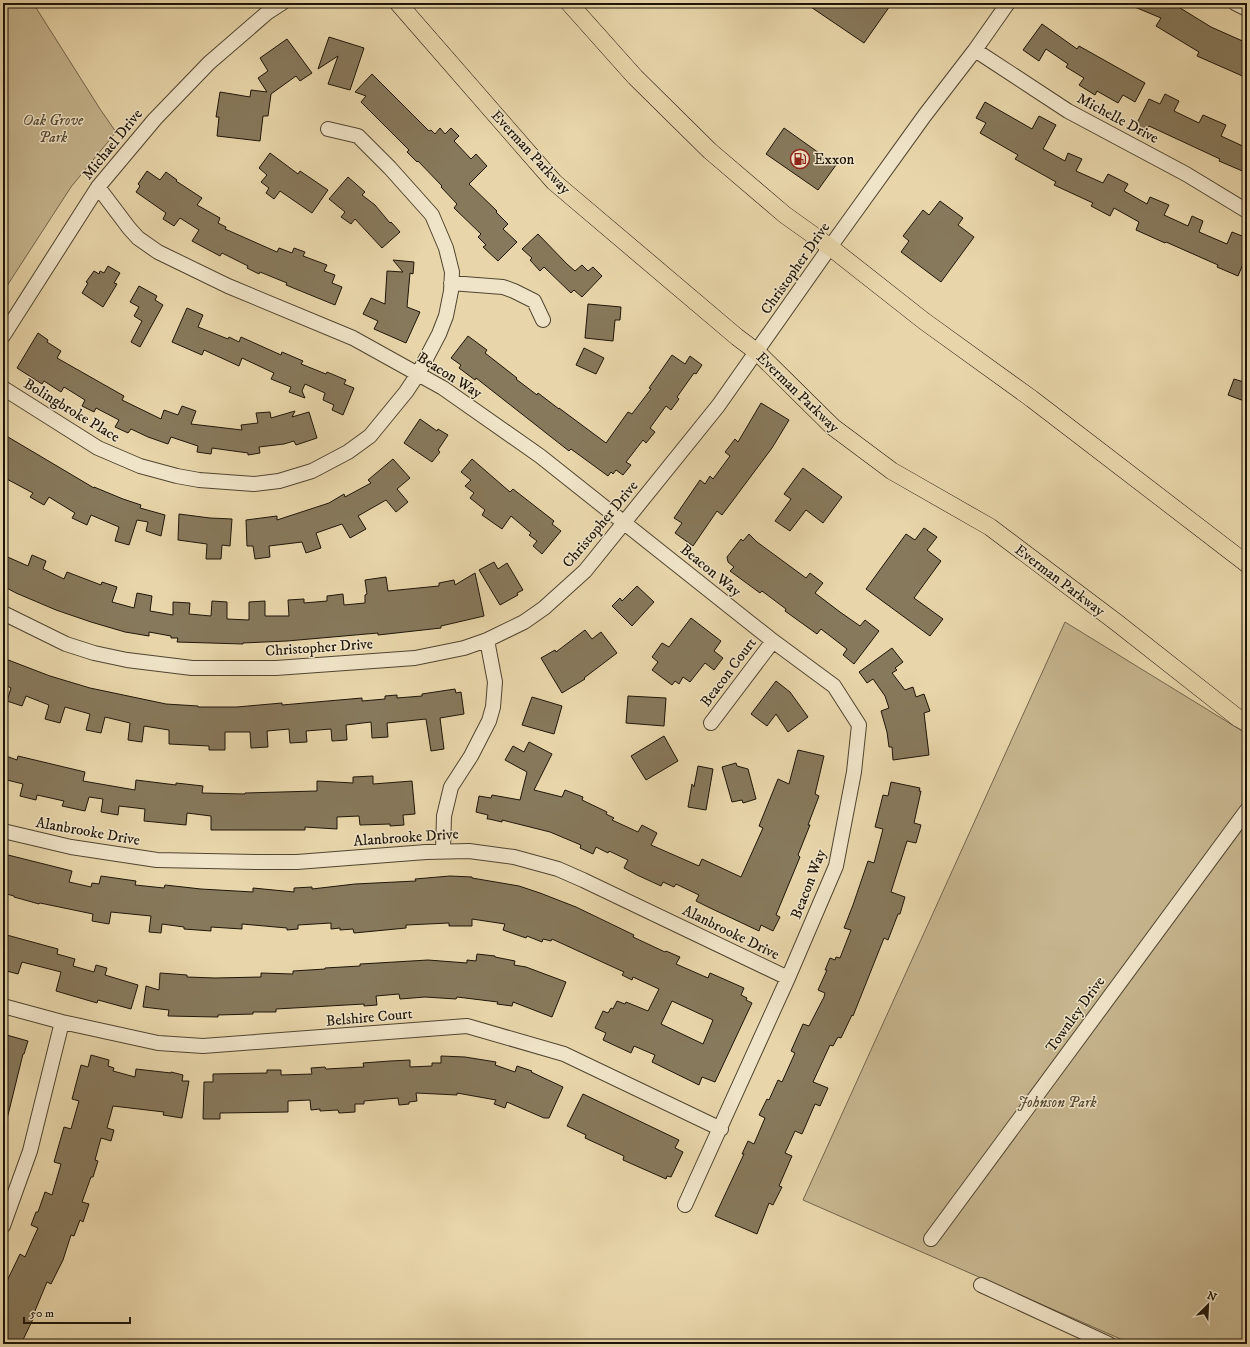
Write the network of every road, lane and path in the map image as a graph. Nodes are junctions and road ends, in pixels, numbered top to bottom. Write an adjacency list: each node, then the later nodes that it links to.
1 (282, 3): 9 (street, Michael Drive)
2 (398, 3): 15 (main road, Everman Parkway)
3 (569, 3): 11 (main road)
4 (1008, 3): 7 (street, Christopher Drive)
5 (1235, 3): 6 (street)
6 (1247, 9)
7 (975, 50): 10 (street, Michelle Drive); 11 (street, Christopher Drive)
8 (328, 129): 12 (street, Bolingbroke Place)
9 (98, 187): 14 (street, Michael Drive); 16 (street, Beacon Way)
10 (1247, 211)
11 (830, 247): 15 (street, Christopher Drive); 19 (main road)
12 (452, 283): 13 (street); 16 (street, Bolingbroke Place)
13 (543, 320)
14 (3, 336)
15 (761, 345): 18 (street, Christopher Drive); 24 (main road, Everman Parkway)
16 (418, 374): 17 (street, Bolingbroke Place); 18 (street, Beacon Way)
17 (3, 388)
18 (624, 523): 21 (street, Christopher Drive); 22 (street, Beacon Way)
19 (1247, 564)
20 (3, 614): 21 (street, Christopher Drive)
21 (487, 640): 27 (street)
22 (773, 641): 23 (street, Beacon Court); 28 (street, Beacon Way)
23 (711, 723)
24 (1247, 723)
25 (1247, 810): 34 (street, Townley Drive)
26 (3, 831): 27 (street, Alanbrooke Drive)
27 (443, 850): 28 (street, Alanbrooke Drive)
28 (788, 978): 31 (street, Beacon Way)
29 (3, 1006): 30 (street, Belshire Court)
30 (62, 1022): 31 (street, Belshire Court); 33 (street)
31 (721, 1129): 32 (street, Beacon Way)
32 (685, 1205)
33 (3, 1226)
34 (931, 1239)
35 (981, 1285): 36 (street)
36 (1109, 1344)

